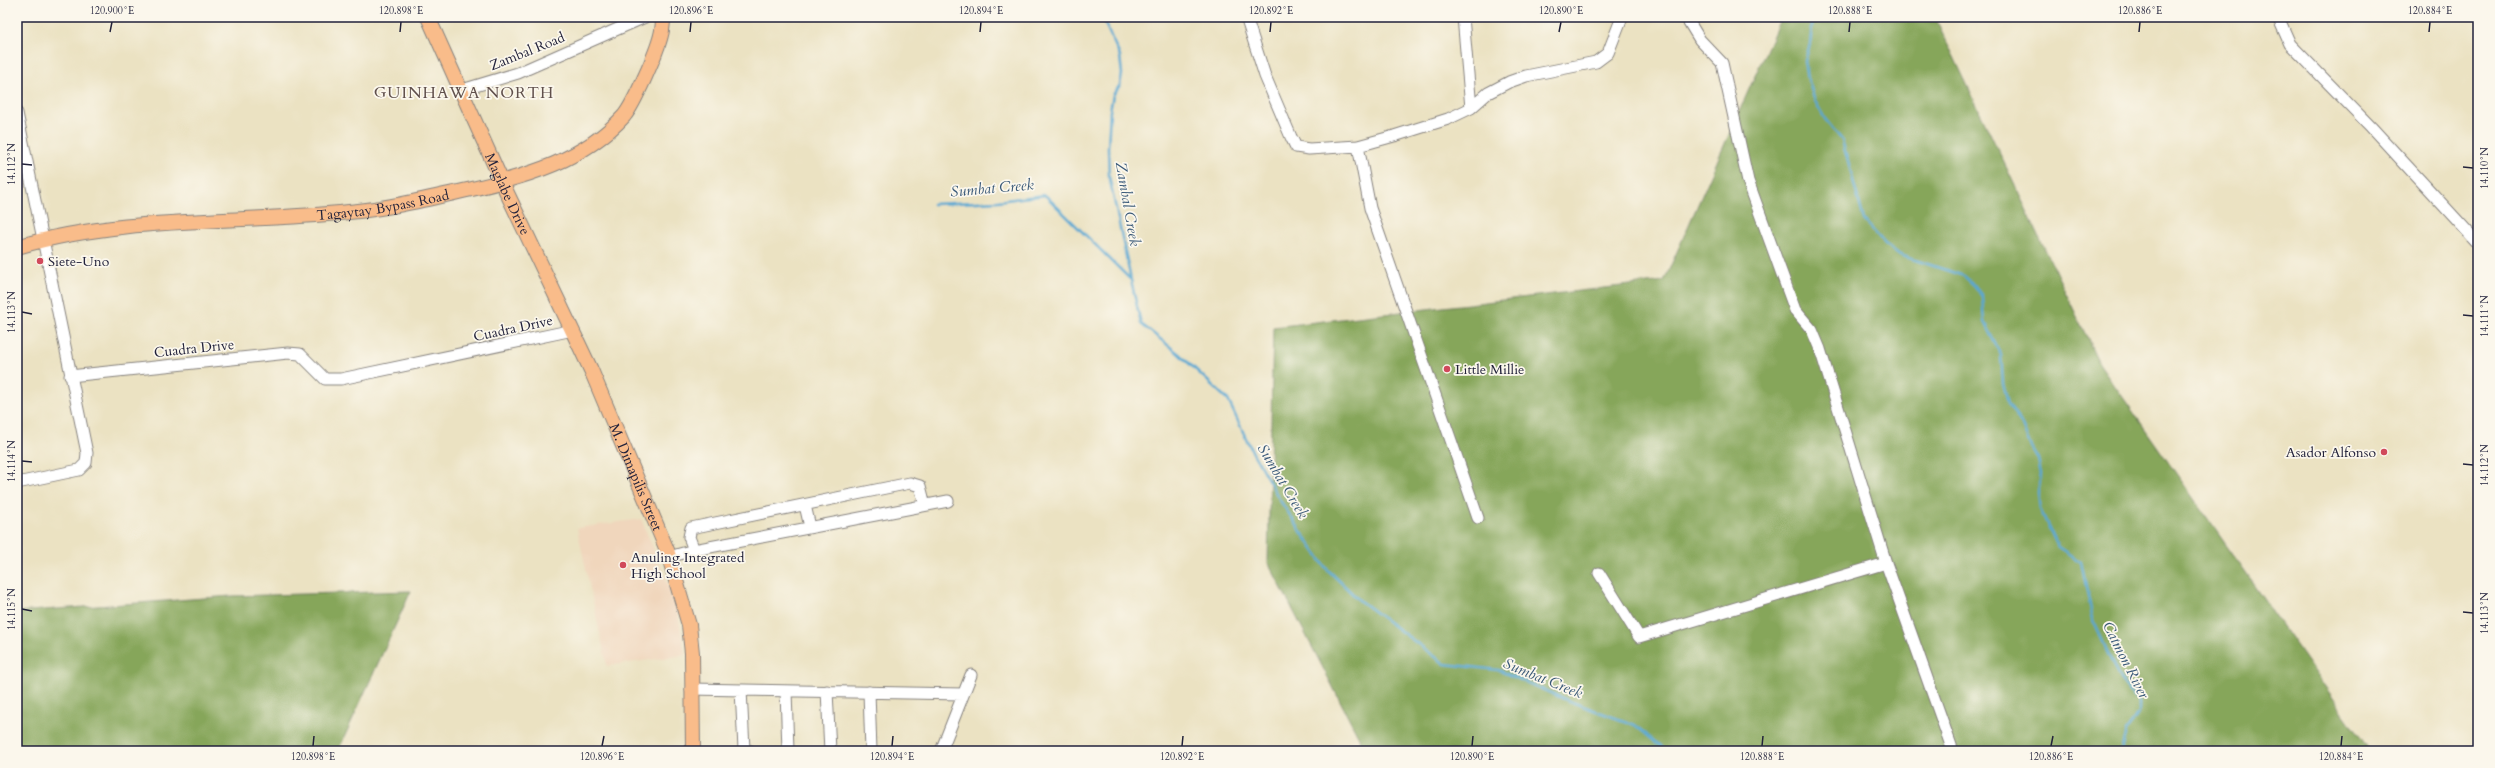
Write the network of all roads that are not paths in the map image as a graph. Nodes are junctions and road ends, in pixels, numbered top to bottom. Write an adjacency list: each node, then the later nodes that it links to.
1 (428, 17): 9 (main road, Maglabe Drive)
2 (645, 17): 9 (street, Zambal Road)
3 (664, 17): 13 (main road, Tagaytay Bypass Road)
4 (1246, 17): 12 (street)
5 (1463, 17): 10 (street)
6 (1622, 17): 10 (street)
7 (1686, 17): 28 (street)
8 (2278, 17): 15 (street)
9 (462, 90): 13 (main road, Maglabe Drive)
10 (1471, 108): 12 (street)
11 (17, 113): 14 (street)
12 (1358, 146): 24 (street)
13 (502, 182): 14 (main road, Tagaytay Bypass Road); 17 (main road, Maglabe Drive)
14 (42, 239): 16 (main road, Tagaytay Bypass Road); 19 (street)
15 (2478, 243)
16 (17, 247)
17 (573, 330): 18 (main road, Maglabe Drive); 19 (street, Cuadra Drive)
18 (591, 370): 27 (main road, M. Dimapilis Street)
19 (70, 376): 20 (street)
20 (17, 483)
21 (948, 501): 23 (street)
22 (805, 505): 23 (street); 25 (street); 26 (street)
23 (925, 505): 25 (street)
24 (1478, 518)
25 (810, 527): 26 (street)
26 (694, 550): 27 (street)
27 (669, 557): 31 (main road, M. Dimapilis Street)
28 (1886, 563): 29 (street); 43 (street)
29 (1599, 573)
30 (971, 675): 36 (street)
31 (692, 689): 32 (street); 37 (main road, M. Dimapilis Street)
32 (741, 690): 33 (street); 38 (street)
33 (786, 691): 34 (street); 39 (street)
34 (827, 691): 35 (street); 40 (street)
35 (870, 692): 36 (street); 41 (street)
36 (963, 694): 42 (street)
37 (693, 751)
38 (750, 751)
39 (788, 751)
40 (830, 751)
41 (872, 751)
42 (941, 751)
43 (1953, 751)

